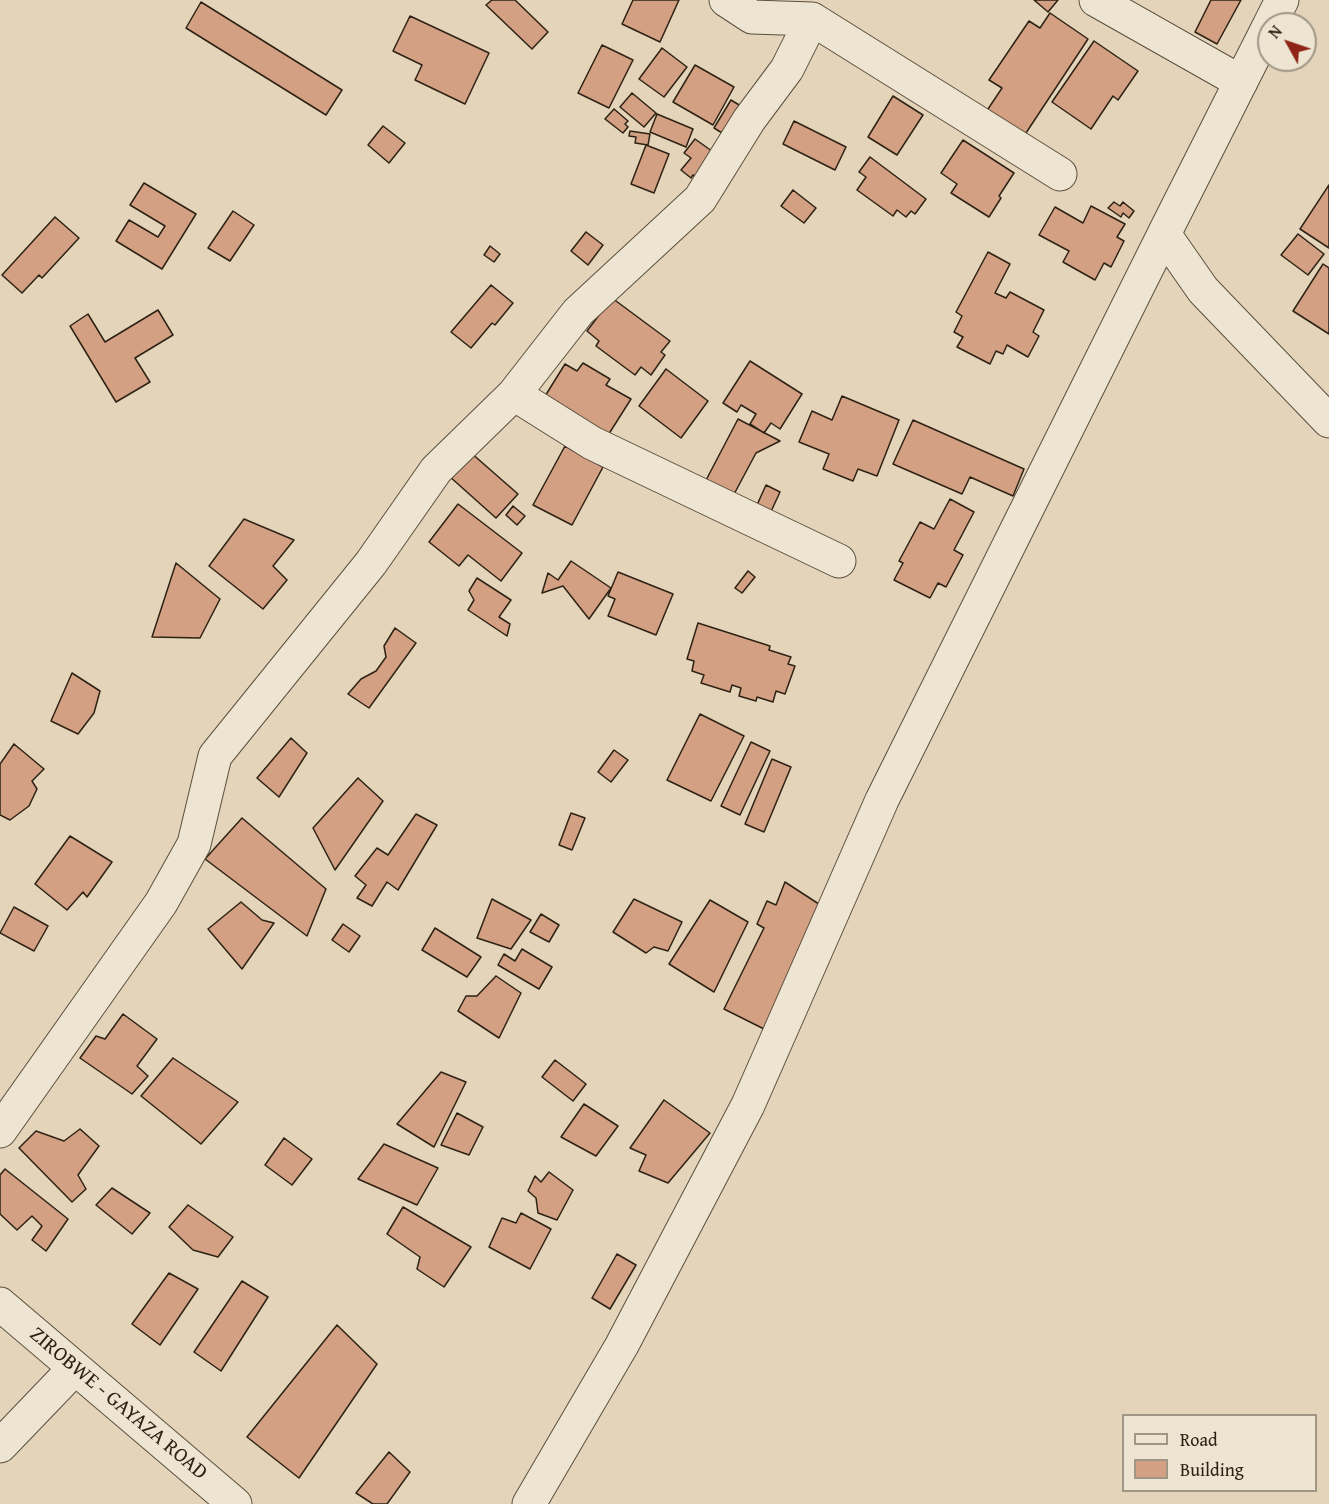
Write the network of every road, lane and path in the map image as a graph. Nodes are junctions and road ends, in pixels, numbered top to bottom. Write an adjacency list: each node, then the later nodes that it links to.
1 (726, 0): 3 (street)
2 (1095, 0): 5 (street)
3 (812, 19): 6 (street); 8 (street)
4 (1257, 50): 5 (street)
5 (1241, 81): 7 (street)
6 (1060, 174)
7 (1164, 234): 9 (street); 16 (street)
8 (514, 394): 10 (street); 11 (street)
9 (1329, 421)
10 (839, 561)
11 (0, 1131)
12 (0, 1304): 13 (street, ZIROBWE - GAYAZA ROAD)
13 (74, 1369): 14 (street); 15 (street, ZIROBWE - GAYAZA ROAD)
14 (0, 1446)
15 (236, 1504)
16 (529, 1504)

